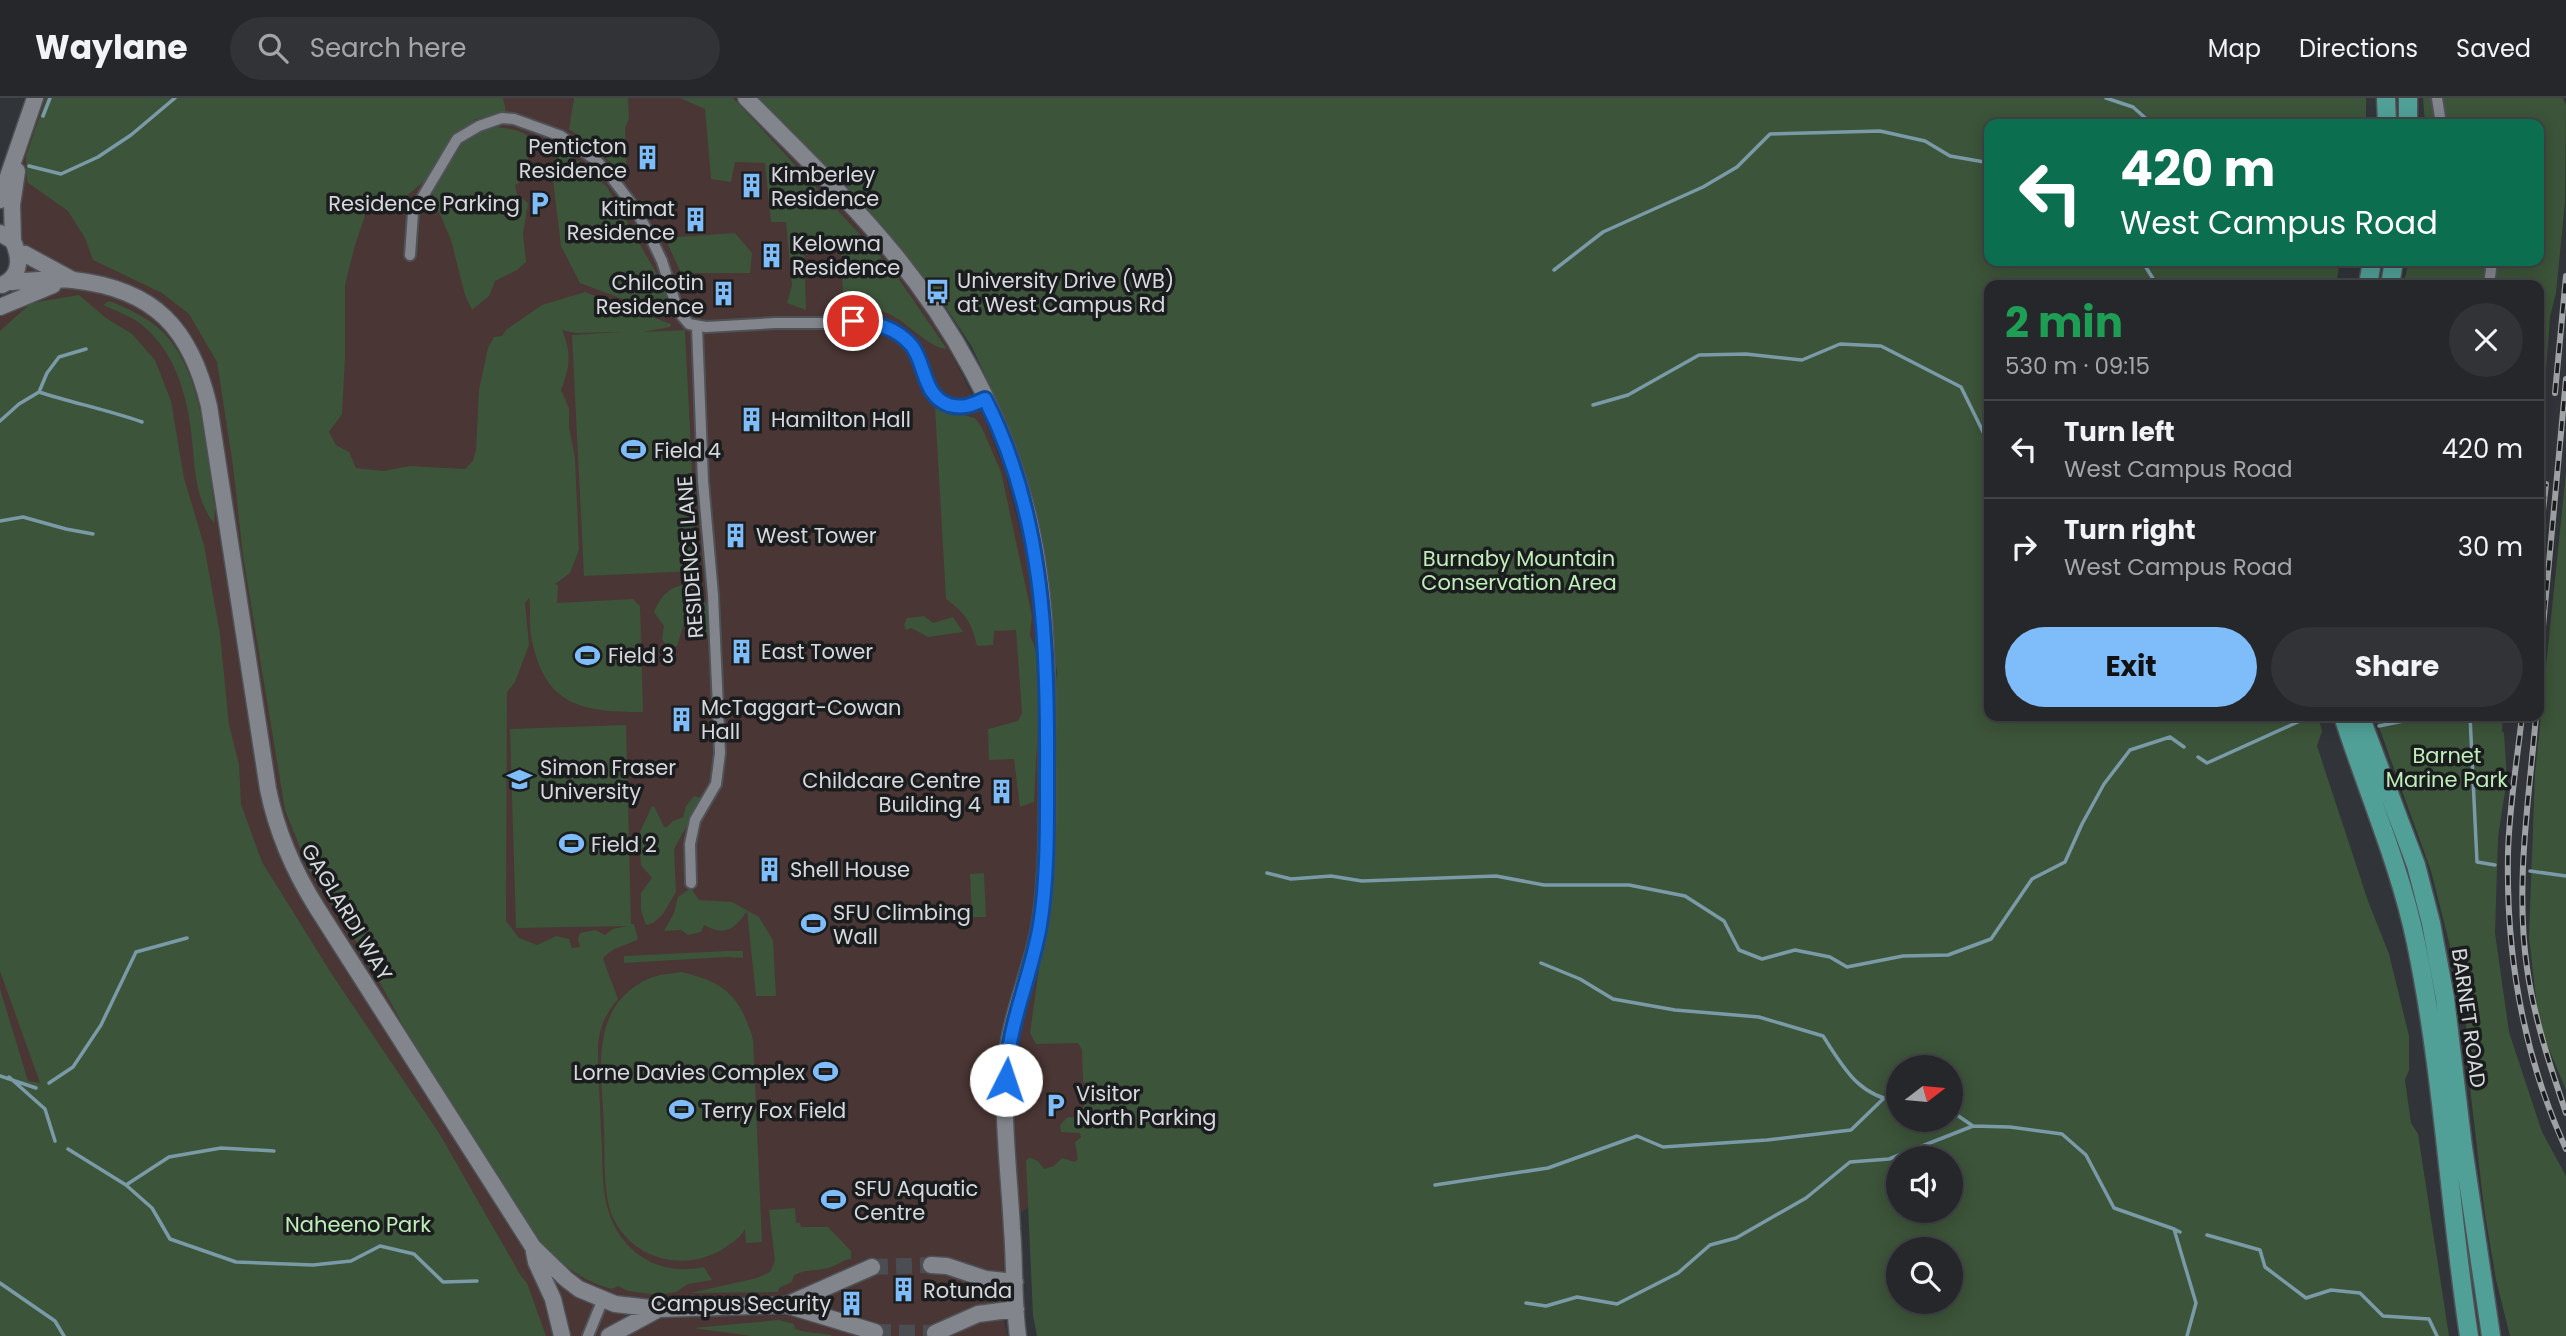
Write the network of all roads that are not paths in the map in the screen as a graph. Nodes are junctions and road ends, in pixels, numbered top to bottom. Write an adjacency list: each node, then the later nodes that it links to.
1 (35, 98): 9 (street)
2 (747, 98): 17 (street)
3 (2386, 98): 6 (main road)
4 (2408, 98): 7 (main road)
5 (2437, 98): 8 (street)
6 (2387, 119)
7 (2408, 119)
8 (2440, 119)
9 (18, 151): 10 (street); 11 (street)
10 (0, 200)
11 (10, 242): 13 (street, GAGLARDI WAY); 14 (street)
12 (410, 255): 16 (street)
13 (71, 279): 14 (street, GAGLARDI WAY); 15 (street); 21 (street, GAGLARDI WAY)
14 (4, 284)
15 (0, 307)
16 (697, 327): 17 (street); 20 (street, RESIDENCE LANE)
17 (985, 399): 24 (street)
18 (2345, 721): 34 (main road, BARNET ROAD)
19 (2362, 721): 35 (main road, BARNET ROAD)
20 (691, 883)
21 (533, 1247): 25 (street, GAGLARDI WAY); 30 (street)
22 (931, 1265): 24 (street)
23 (872, 1268): 26 (street, GAGLARDI WAY)
24 (1016, 1296): 29 (street); 33 (street)
25 (603, 1299): 27 (street, GAGLARDI WAY); 31 (street)
26 (786, 1305): 27 (street, GAGLARDI WAY); 28 (street, GAGLARDI WAY)
27 (659, 1309): 32 (street)
28 (875, 1332)
29 (935, 1333)
30 (562, 1336)
31 (588, 1336)
32 (609, 1336)
33 (1018, 1336)
34 (2469, 1336)
35 (2491, 1336)

